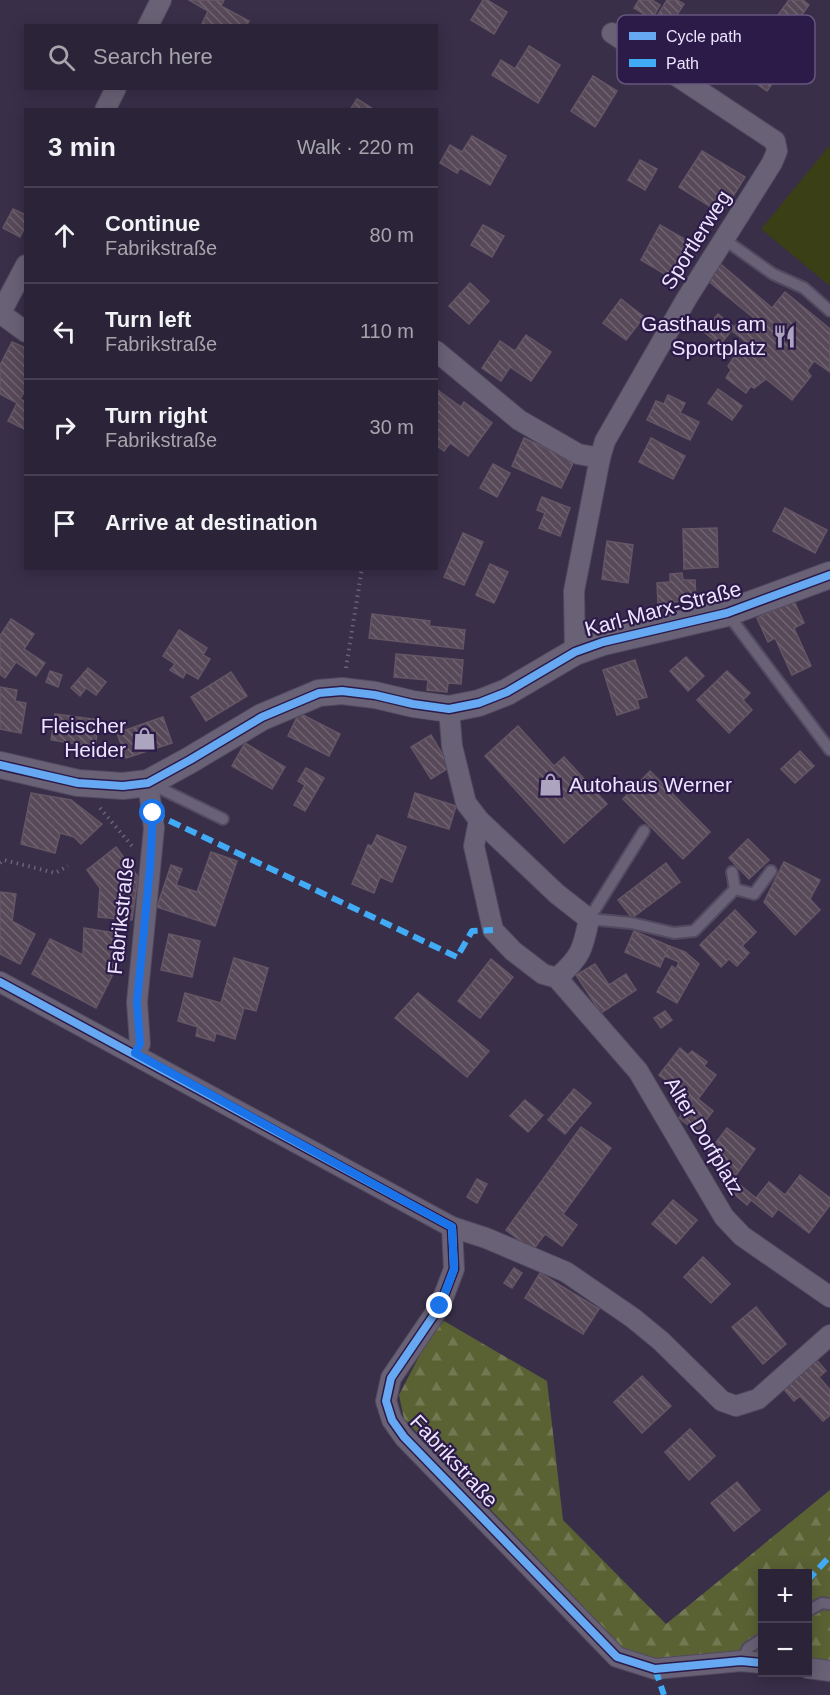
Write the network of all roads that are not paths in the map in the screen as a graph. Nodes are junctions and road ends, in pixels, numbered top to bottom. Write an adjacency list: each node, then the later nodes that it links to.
1 (162, 0): 2 (street)
2 (149, 24)
3 (612, 33): 4 (street, Sportlerweg)
4 (617, 36)
5 (689, 84): 8 (street, Sportlerweg)
6 (115, 90): 7 (street)
7 (106, 108)
8 (726, 240): 10 (lane); 14 (street, Sportlerweg)
9 (24, 269): 11 (street)
10 (830, 311)
11 (0, 314): 12 (street)
12 (24, 331)
13 (438, 353): 14 (street)
14 (600, 458): 17 (street, Sportlerweg)
15 (830, 575): 16 (street, Karl-Marx-Straße)
16 (727, 613): 17 (street, Karl-Marx-Straße); 19 (lane, Karl-Marx-Straße)
17 (575, 652): 18 (street, Karl-Marx-Straße)
18 (450, 709): 21 (street, Karl-Marx-Straße); 23 (street)
19 (830, 750)
20 (0, 765): 21 (street, Karl-Marx-Straße)
21 (148, 783): 22 (lane); 31 (street, Fabrikstraße)
22 (223, 819)
23 (479, 820): 28 (street); 29 (street, Alter Dorfplatz)
24 (644, 831): 28 (lane)
25 (771, 871): 27 (lane)
26 (732, 872): 27 (lane)
27 (735, 888): 28 (lane)
28 (589, 919): 29 (street)
29 (557, 978): 33 (street, Alter Dorfplatz)
30 (0, 982): 31 (street)
31 (135, 1053): 32 (street)
32 (452, 1227): 34 (street); 38 (street, Fabrikstraße)
33 (830, 1297)
34 (830, 1335)
35 (830, 1604): 36 (lane)
36 (812, 1608)
37 (758, 1642): 38 (lane)
38 (741, 1661): 39 (street, Fabrikstraße)
39 (758, 1663)
40 (812, 1669): 41 (street)
41 (830, 1671)

